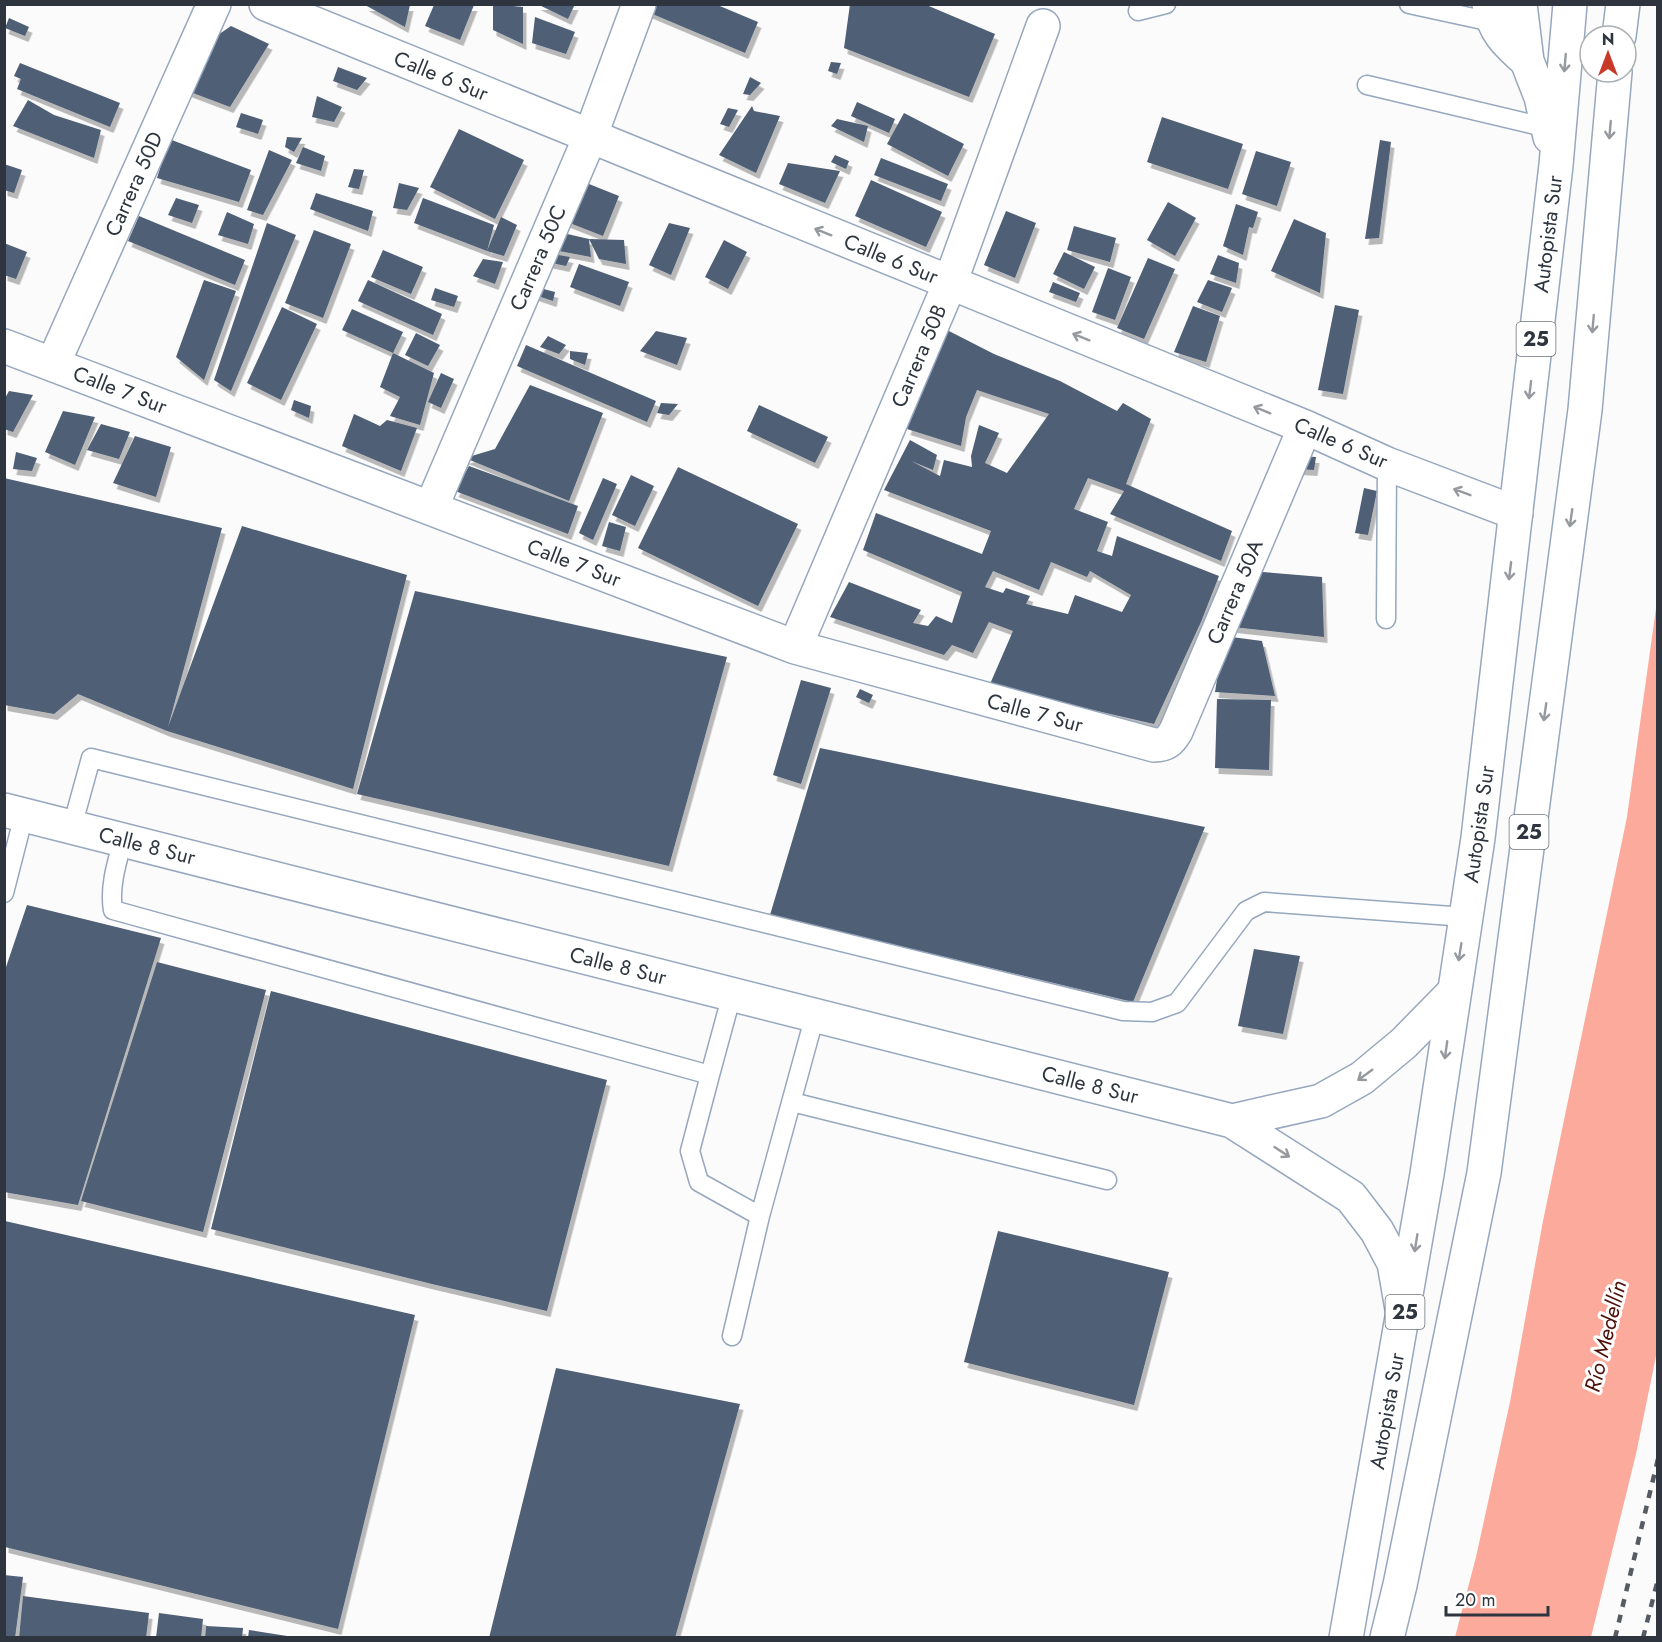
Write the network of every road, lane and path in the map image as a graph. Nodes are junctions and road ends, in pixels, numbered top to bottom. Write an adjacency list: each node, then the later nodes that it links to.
1 (214, 4): 21 (main road, Carrera 50D)
2 (266, 4): 17 (main road, Calle 6 Sur)
3 (639, 4): 17 (main road, Carrera 50C)
4 (1166, 4): 9 (lane)
5 (1409, 4): 10 (lane)
6 (1520, 4): 13 (main road)
7 (1570, 4): 18 (main road, Autopista Sur / 25, one-way to 18)
8 (1623, 4): 11 (main road)
9 (1138, 11)
10 (1491, 13): 13 (main road)
11 (1620, 24)
12 (1043, 26): 19 (main road, Carrera 50B)
13 (1527, 61): 16 (main road)
14 (1614, 84): 40 (main road, 25, one-way to 40)
15 (1367, 85): 16 (lane)
16 (1548, 128): 18 (main road)
17 (590, 136): 19 (main road, Calle 6 Sur, one-way to 17); 24 (main road, Carrera 50C)
18 (1556, 165): 25 (main road, Autopista Sur / 25, one-way to 25)
19 (950, 283): 22 (main road, Calle 6 Sur, one-way to 19); 27 (main road, Carrera 50B)
20 (4, 346): 21 (main road, Calle 7 Sur)
21 (53, 364): 24 (main road, Calle 7 Sur)
22 (1305, 427): 23 (main road, Calle 6 Sur); 28 (main road, Carrera 50A)
23 (1387, 464): 25 (main road, Calle 6 Sur, one-way to 23); 26 (lane)
24 (430, 508): 27 (main road, Calle 7 Sur)
25 (1516, 513): 33 (main road, Autopista Sur / 25, one-way to 33)
26 (1386, 620)
27 (795, 647): 28 (main road, Calle 7 Sur)
28 (1154, 745)
29 (14, 813): 30 (main road, Calle 8 Sur); 32 (lane)
30 (72, 827): 31 (main road, Calle 8 Sur); 33 (lane)
31 (123, 840): 35 (main road, Calle 8 Sur); 37 (lane)
32 (4, 893)
33 (1465, 917): 34 (main road, Autopista Sur / 25, one-way to 34)
34 (1454, 992): 39 (main road, Calle 8 Sur, one-way to 39); 43 (main road, Autopista Sur / 25, one-way to 43)
35 (732, 994): 36 (main road, Calle 8 Sur); 37 (lane)
36 (815, 1015): 38 (lane); 39 (main road, Calle 8 Sur)
37 (710, 1075): 42 (lane)
38 (792, 1102): 41 (lane); 42 (lane)
39 (1232, 1121): 43 (main road, Calle 8 Sur, one-way to 43)
40 (1484, 1173): 45 (main road); 46 (main road, 25)
41 (1107, 1180)
42 (760, 1216): 44 (lane)
43 (1404, 1317): 45 (main road, Autopista Sur / 25)
44 (732, 1336)
45 (1347, 1634)
46 (1387, 1638)

